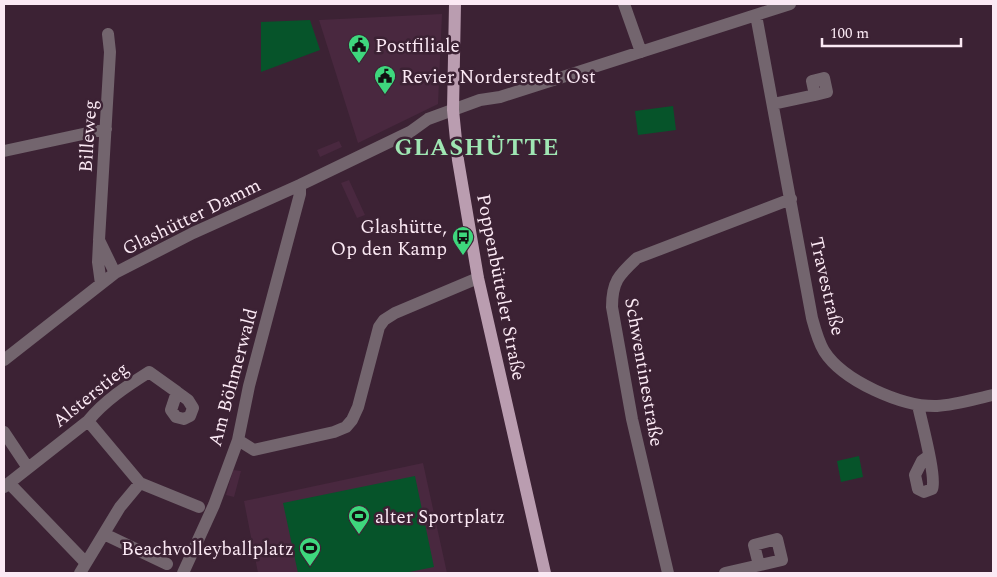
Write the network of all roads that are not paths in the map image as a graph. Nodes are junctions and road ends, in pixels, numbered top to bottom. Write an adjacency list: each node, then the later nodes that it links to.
1 (455, 4): 9 (main road, Poppenbütteler Straße)
2 (624, 4): 6 (street)
3 (790, 4): 4 (street, Glashütter Damm)
4 (756, 15): 6 (street, Glashütter Damm); 8 (street, Travestraße)
5 (108, 34): 10 (street, Billeweg)
6 (641, 52): 9 (street, Glashütter Damm)
7 (815, 95): 8 (street)
8 (773, 104): 13 (street, Travestraße)
9 (453, 115): 12 (street, Glashütter Damm); 16 (main road, Poppenbütteler Straße)
10 (106, 129): 11 (street); 14 (street, Billeweg)
11 (4, 151)
12 (300, 185): 15 (street, Glashütter Damm); 24 (street, Am Böhmerwald)
13 (791, 199): 21 (street, Travestraße); 36 (street, Schwentinestraße)
14 (99, 240): 15 (street, Billeweg); 17 (street, Billeweg)
15 (115, 273): 17 (street, Glashütter Damm)
16 (478, 278): 24 (street); 35 (main road, Poppenbütteler Straße)
17 (101, 284): 18 (street, Glashütter Damm)
18 (4, 360)
19 (177, 392): 22 (street, Alsterstieg)
20 (993, 395): 21 (street, Travestraße)
21 (918, 405): 25 (street)
22 (88, 421): 26 (street, Alsterstieg); 27 (street)
23 (4, 432): 26 (street)
24 (238, 440): 34 (street, Am Böhmerwald)
25 (929, 456)
26 (28, 468): 28 (street, Alsterstieg)
27 (140, 483): 29 (street); 30 (street)
28 (6, 485): 33 (street, Alsterstieg)
29 (199, 507)
30 (104, 534): 31 (street); 33 (street)
31 (167, 564)
32 (759, 565): 37 (street)
33 (83, 568)
34 (183, 573)
35 (545, 573)
36 (668, 573)
37 (725, 573)

